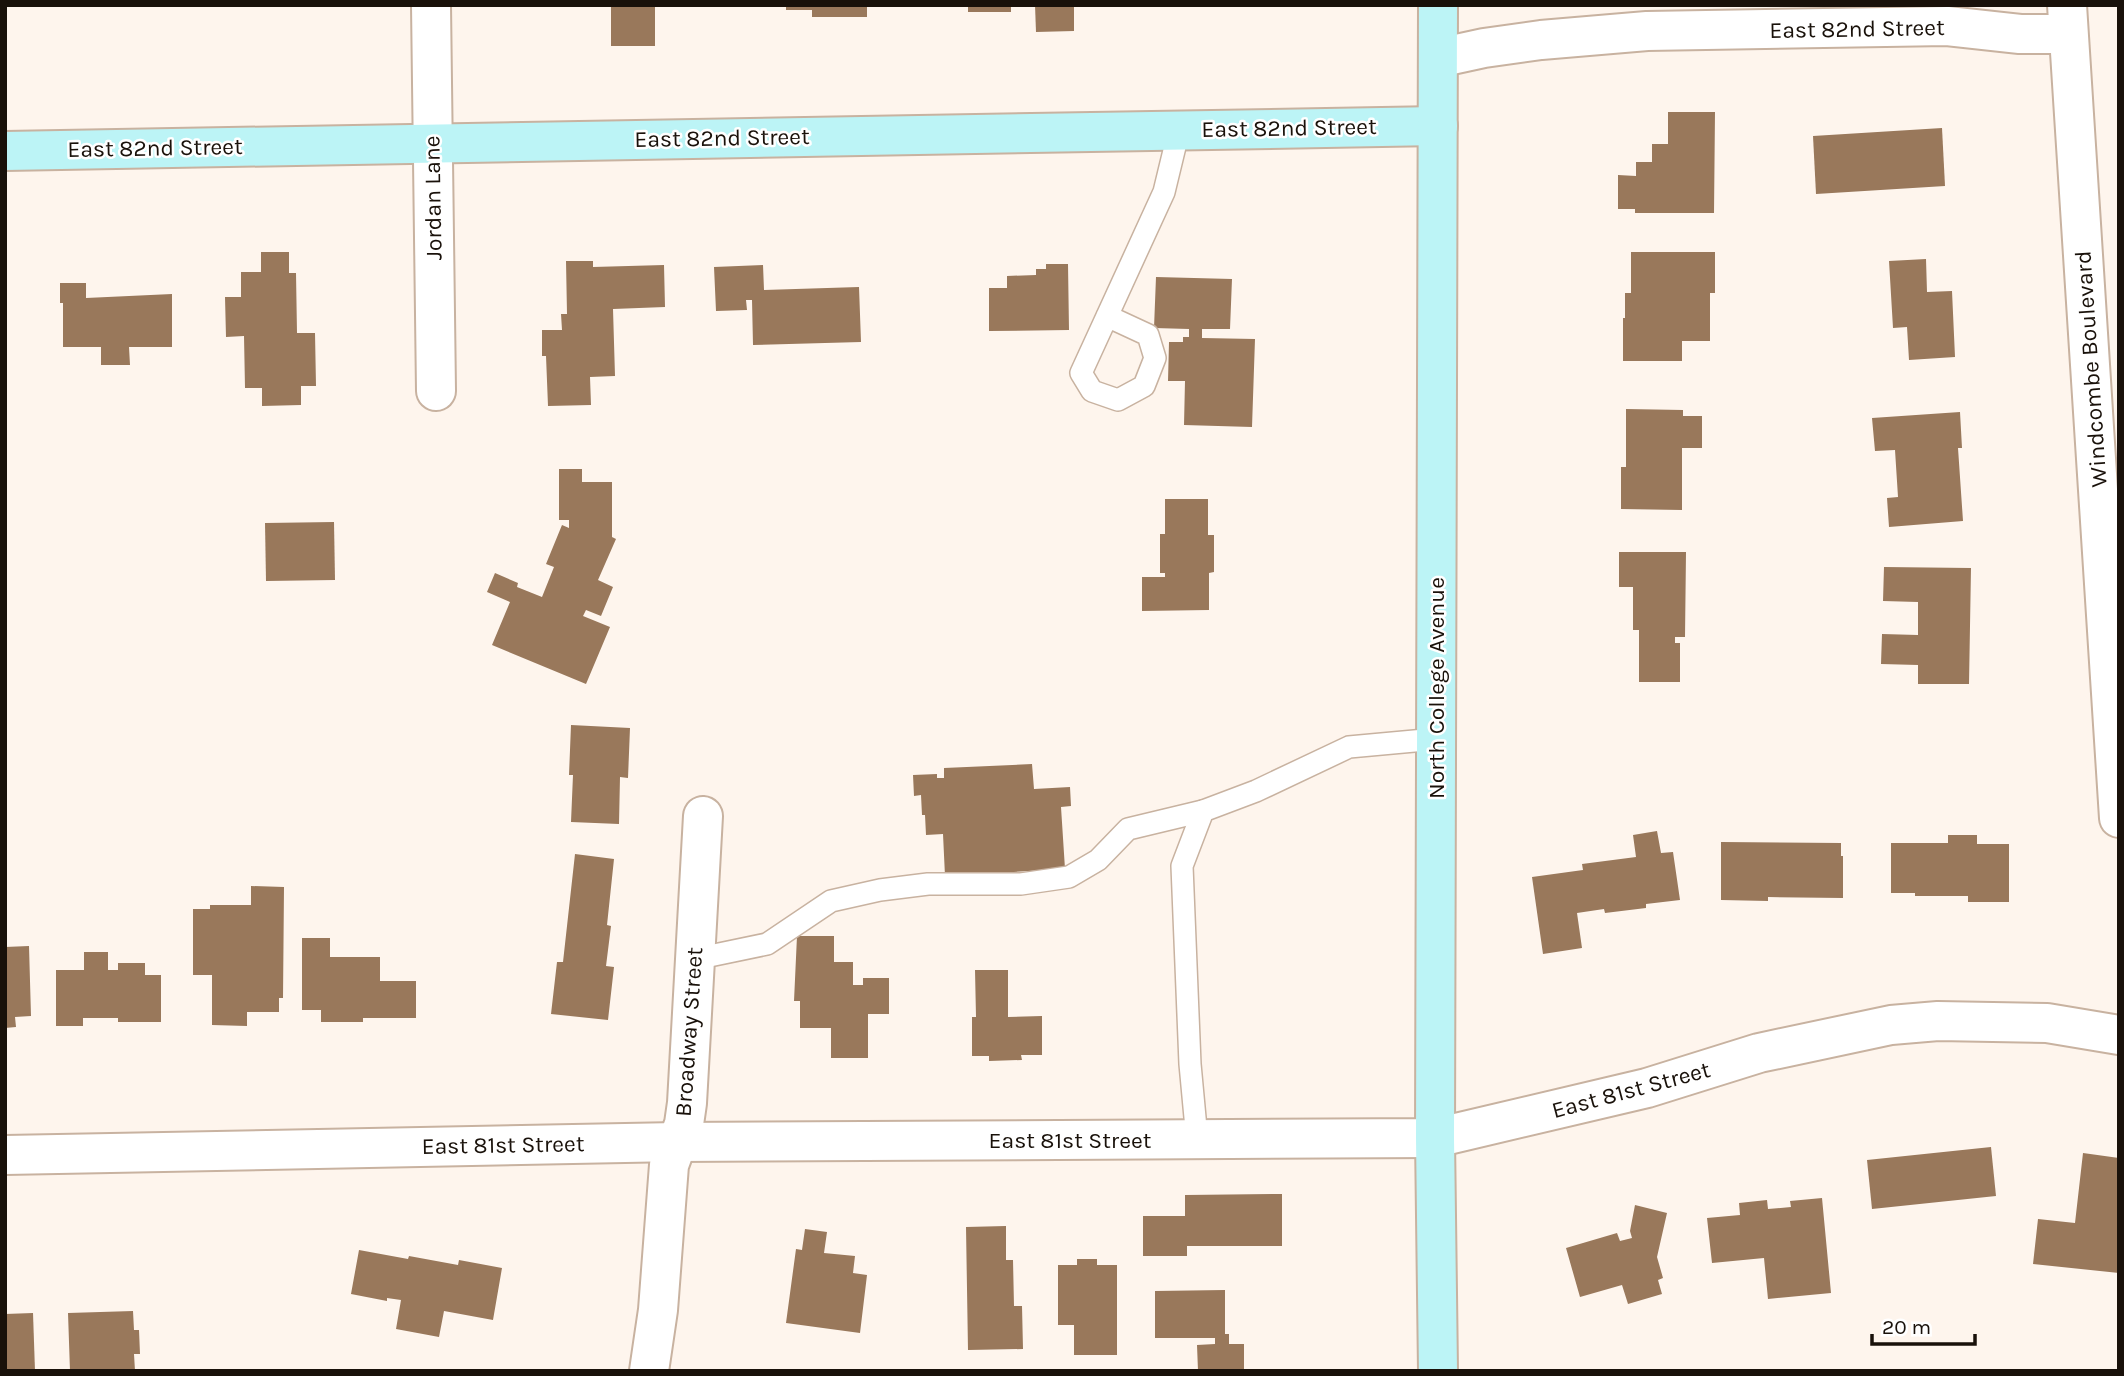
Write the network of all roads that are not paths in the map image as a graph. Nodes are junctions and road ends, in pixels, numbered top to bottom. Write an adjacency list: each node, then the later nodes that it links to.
1 (431, 5): 7 (street, Jordan Lane)
2 (1438, 5): 4 (street, North College Avenue)
3 (2067, 20): 4 (street, East 82nd Street); 11 (street, Windcombe Boulevard)
4 (1438, 58): 5 (street, North College Avenue)
5 (1438, 125): 6 (street, East 82nd Street); 12 (street, North College Avenue)
6 (1179, 130): 7 (street, East 82nd Street); 9 (lane)
7 (432, 143): 8 (street, East 82nd Street); 10 (street, Jordan Lane)
8 (5, 151)
9 (1107, 317)
10 (436, 391)
11 (2106, 411): 15 (street, Windcombe Boulevard)
12 (1436, 738): 13 (lane); 18 (street, North College Avenue)
13 (1203, 811): 16 (lane); 19 (lane)
14 (704, 816): 16 (street, Broadway Street)
15 (2119, 818)
16 (695, 959): 20 (street, Broadway Street)
17 (2119, 1035): 18 (street, East 81st Street)
18 (1435, 1138): 19 (street, East 81st Street); 23 (street, North College Avenue)
19 (1197, 1139): 20 (street, East 81st Street)
20 (677, 1142): 21 (street, East 81st Street); 22 (street, Broadway Street)
21 (5, 1155)
22 (649, 1371)
23 (1438, 1371)

